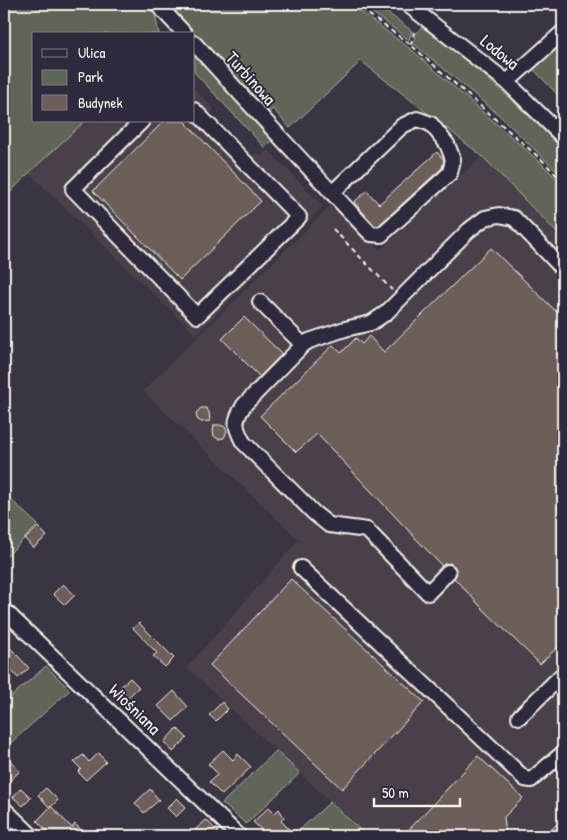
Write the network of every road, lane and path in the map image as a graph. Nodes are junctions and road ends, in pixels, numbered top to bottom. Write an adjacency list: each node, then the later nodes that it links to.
1 (157, 4): 6 (street)
2 (354, 4): 4 (path)
3 (407, 4): 11 (street, Lodowa)
4 (359, 7): 5 (path); 10 (path)
5 (391, 9)
6 (183, 32)
7 (414, 32): 10 (path)
8 (563, 32): 11 (street)
9 (195, 44): 16 (street, Turbinowa)
10 (411, 45): 15 (path)
11 (507, 82): 14 (street, Lodowa)
12 (195, 111): 13 (street)
13 (141, 122)
14 (563, 137)
15 (563, 182)
16 (332, 193): 16 (street, Turbinowa)
17 (333, 230): 19 (path)
18 (563, 269): 19 (street)
19 (400, 299): 21 (street)
20 (260, 302): 21 (street)
21 (304, 345): 23 (street)
22 (301, 568): 27 (street)
23 (448, 572)
24 (4, 610): 30 (street, Wiośniana)
25 (563, 674): 26 (street)
26 (519, 717)
27 (563, 753)
28 (4, 809): 29 (street)
29 (32, 836)
30 (239, 836)

